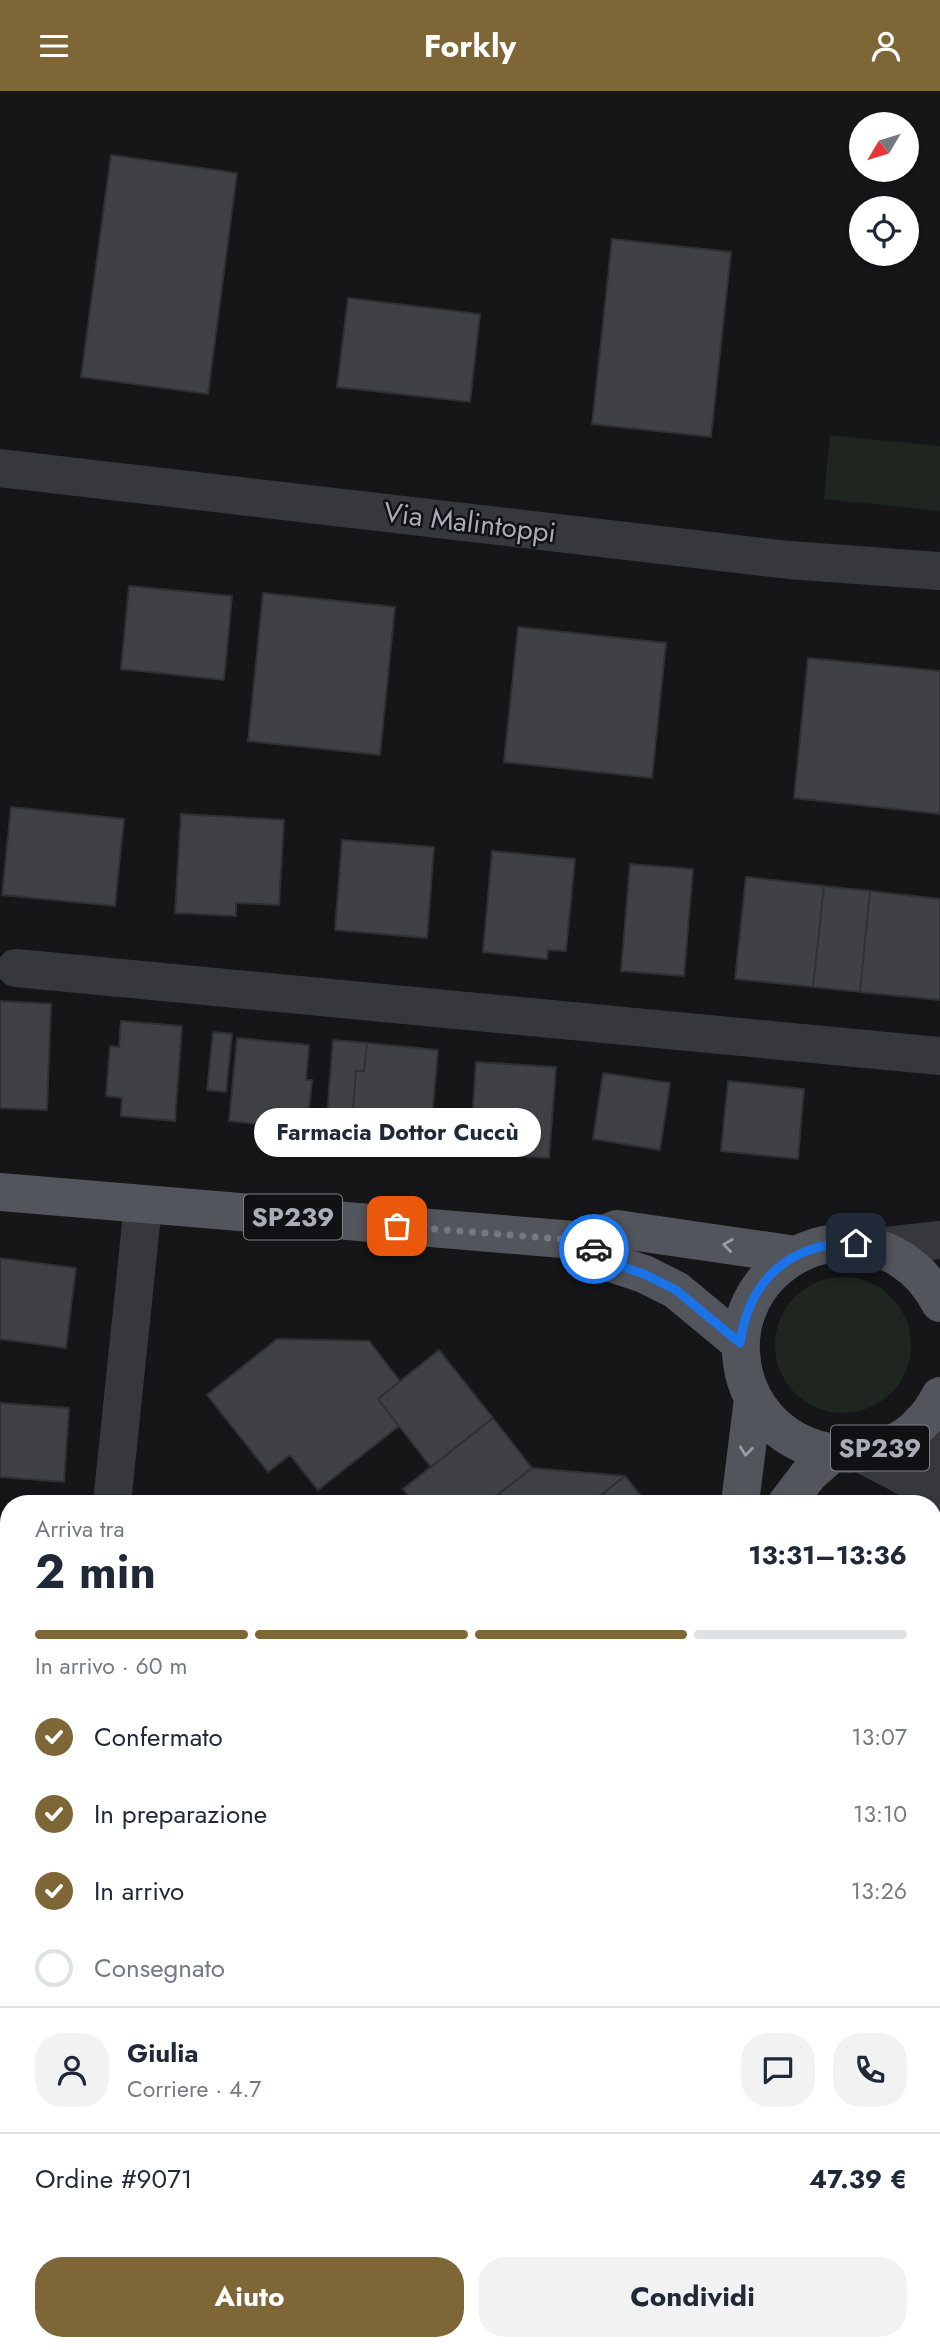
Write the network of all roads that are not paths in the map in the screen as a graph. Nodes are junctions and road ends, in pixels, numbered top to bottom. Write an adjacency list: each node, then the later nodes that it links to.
1 (0, 468): 2 (street, Via Malintoppi)
2 (940, 571)
3 (16, 968): 4 (street)
4 (940, 1056)
5 (0, 1192): 6 (main road, SP239)
6 (143, 1205): 8 (main road, SP239); 17 (street)
7 (940, 1240): 9 (street)
8 (586, 1241): 10 (main road, SP239, one-way to 8); 12 (main road)
9 (877, 1247): 10 (main road, SP239); 11 (main road, SP239)
10 (796, 1255): 12 (main road, SP239)
11 (940, 1303)
12 (740, 1343): 13 (main road, SP239)
13 (753, 1399): 15 (main road, SP239); 18 (main road, one-way to 18)
14 (930, 1409): 15 (main road, SP239); 16 (street)
15 (847, 1453): 19 (main road); 20 (street)
16 (940, 1472)
17 (113, 1495)
18 (741, 1495)
19 (793, 1495)
20 (938, 1495)

